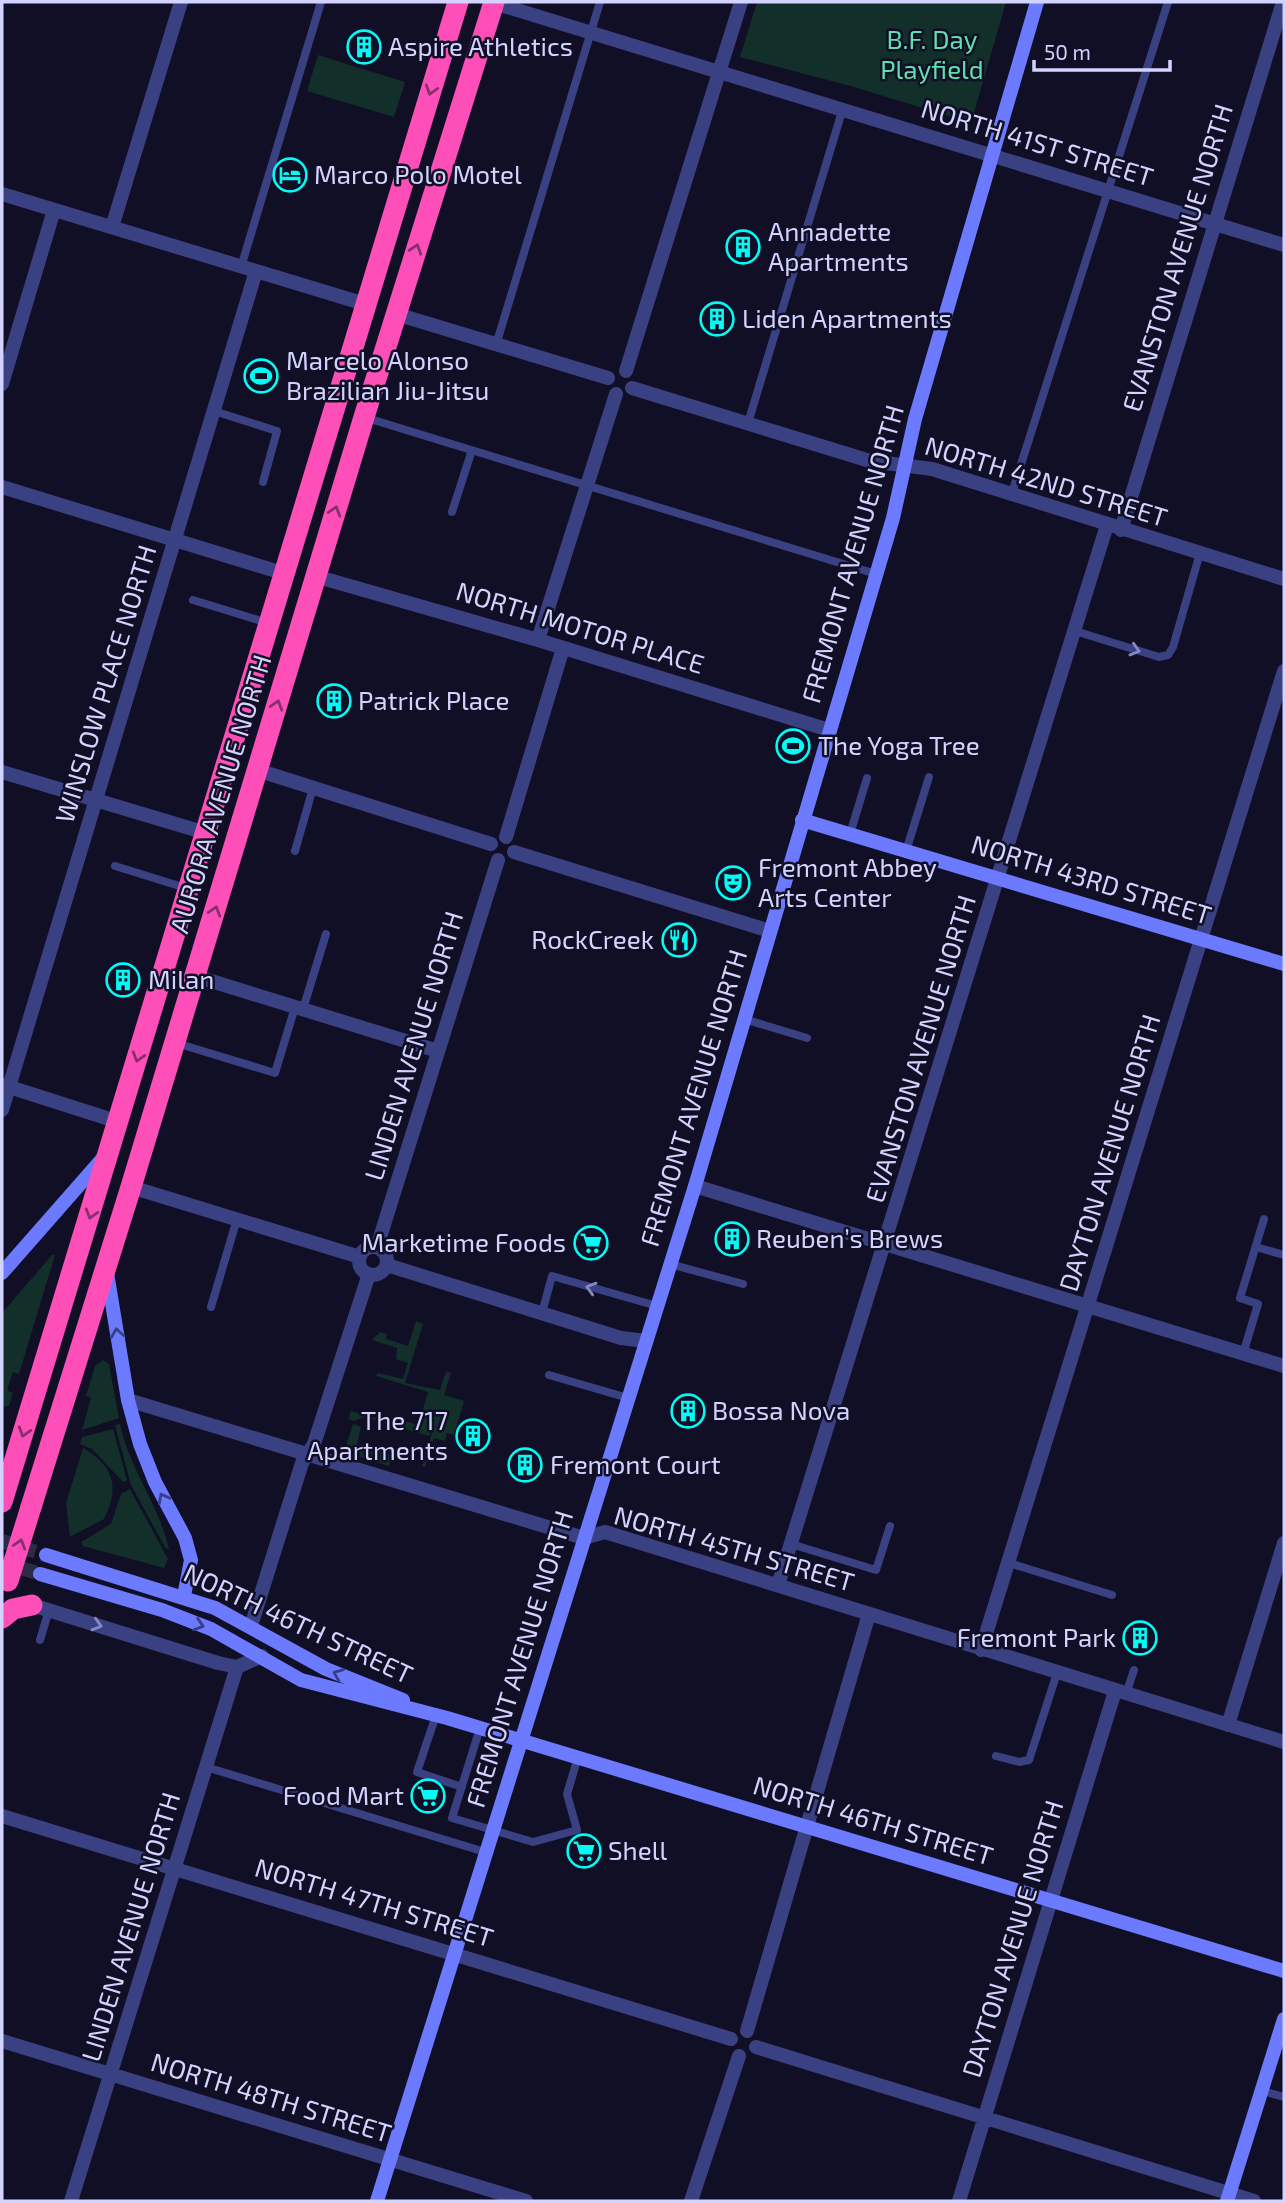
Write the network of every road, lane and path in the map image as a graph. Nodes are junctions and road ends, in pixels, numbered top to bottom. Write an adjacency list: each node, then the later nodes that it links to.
1 (181, 2): 18 (street)
2 (321, 2): 20 (lane)
3 (458, 2): 22 (highway, AURORA AVENUE NORTH, one-way to 22)
4 (494, 2): 10 (street, NORTH 41ST STREET); 23 (highway, AURORA AVENUE NORTH, one-way to 4)
5 (600, 2): 10 (lane)
6 (741, 2): 11 (street)
7 (1037, 2): 13 (main road, FREMONT AVENUE NORTH)
8 (1168, 2): 14 (lane)
9 (1283, 2): 17 (street, EVANSTON AVENUE NORTH)
10 (591, 32): 11 (street, NORTH 41ST STREET); 24 (lane)
11 (720, 71): 12 (street, NORTH 41ST STREET); 25 (street)
12 (843, 108): 13 (street, NORTH 41ST STREET); 32 (lane)
13 (992, 155): 14 (street, NORTH 41ST STREET); 34 (main road, FREMONT AVENUE NORTH)
14 (1108, 191): 17 (street, NORTH 41ST STREET); 38 (lane)
15 (2, 194): 16 (street)
16 (54, 210): 18 (street); 27 (street)
17 (1215, 224): 19 (street, NORTH 41ST STREET); 40 (street, EVANSTON AVENUE NORTH)
18 (111, 227): 20 (street)
19 (1284, 245)
20 (240, 267): 21 (street)
21 (256, 271): 22 (street); 30 (street, WINSLOW PLACE NORTH)
22 (365, 304): 43 (highway, AURORA AVENUE NORTH)
23 (396, 314): 24 (street); 31 (highway, AURORA AVENUE NORTH)
24 (496, 345): 26 (street)
25 (626, 371): 26 (street); 28 (street)
26 (608, 379): 29 (street)
27 (2, 384)
28 (632, 388): 29 (street); 32 (street, NORTH 42ND STREET)
29 (616, 394): 36 (street)
30 (214, 411): 35 (lane); 41 (street, WINSLOW PLACE NORTH)
31 (364, 417): 33 (lane); 45 (highway, AURORA AVENUE NORTH, one-way to 31)
32 (748, 423): 34 (street, NORTH 42ND STREET)
33 (472, 450): 36 (lane); 39 (lane)
34 (905, 466): 38 (street, NORTH 42ND STREET); 44 (main road, FREMONT AVENUE NORTH)
35 (262, 482)
36 (585, 485): 44 (lane); 50 (street)
37 (2, 487): 41 (street)
38 (1011, 496): 40 (street, NORTH 42ND STREET)
39 (452, 512)
40 (1114, 527): 42 (street, NORTH 42ND STREET); 49 (street, EVANSTON AVENUE NORTH)
41 (176, 540): 43 (street); 59 (street, WINSLOW PLACE NORTH)
42 (1200, 553): 46 (street, NORTH 42ND STREET); 49 (lane, one-way to 42)
43 (286, 573): 48 (highway, AURORA AVENUE NORTH)
44 (876, 574): 53 (main road, FREMONT AVENUE NORTH)
45 (316, 576): 50 (street, NORTH MOTOR PLACE); 54 (highway, AURORA AVENUE NORTH, one-way to 45)
46 (1284, 579)
47 (193, 600): 48 (lane)
48 (270, 624): 61 (highway, AURORA AVENUE NORTH)
49 (1075, 631): 70 (street, EVANSTON AVENUE NORTH)
50 (538, 640): 51 (street, NORTH MOTOR PLACE)
51 (563, 648): 53 (street, NORTH MOTOR PLACE); 63 (street)
52 (1284, 671): 74 (street, DAYTON AVENUE NORTH)
53 (829, 730): 60 (main road, FREMONT AVENUE NORTH)
54 (257, 771): 58 (street); 76 (highway, AURORA AVENUE NORTH, one-way to 54)
55 (2, 772): 59 (street)
56 (929, 777): 66 (lane)
57 (867, 778): 62 (lane)
58 (313, 788): 64 (street); 65 (lane)
59 (95, 800): 61 (street); 82 (street, WINSLOW PLACE NORTH)
60 (802, 820): 62 (main road, NORTH 43RD STREET); 72 (main road, FREMONT AVENUE NORTH)
61 (206, 833): 71 (highway, AURORA AVENUE NORTH)
62 (850, 834): 66 (main road, NORTH 43RD STREET)
63 (506, 837): 64 (street); 67 (street)
64 (491, 844): 68 (street)
65 (295, 851)
66 (906, 851): 70 (main road, NORTH 43RD STREET)
67 (514, 852): 68 (street); 72 (street)
68 (498, 860): 81 (street, LINDEN AVENUE NORTH)
69 (116, 866): 71 (lane)
70 (1000, 879): 74 (main road, NORTH 43RD STREET); 90 (street, EVANSTON AVENUE NORTH)
71 (189, 889): 84 (highway, AURORA AVENUE NORTH, one-way to 84)
72 (770, 931): 78 (main road, FREMONT AVENUE NORTH)
73 (326, 934): 77 (lane)
74 (1200, 939): 75 (main road, NORTH 43RD STREET); 103 (street, DAYTON AVENUE NORTH)
75 (1284, 964)
76 (195, 976): 77 (street); 80 (highway, AURORA AVENUE NORTH)
77 (299, 1008): 80 (lane); 81 (street)
78 (744, 1019): 79 (lane); 86 (main road, FREMONT AVENUE NORTH)
79 (807, 1038)
80 (175, 1042): 87 (highway, AURORA AVENUE NORTH)
81 (438, 1051): 91 (street, LINDEN AVENUE NORTH)
82 (6, 1086): 83 (street, WINSLOW PLACE NORTH); 84 (street)
83 (2, 1110)
84 (119, 1122): 85 (highway, AURORA AVENUE NORTH)
85 (111, 1149): 98 (main road); 112 (highway, AURORA AVENUE NORTH, one-way to 112)
86 (695, 1185): 90 (street); 95 (main road, FREMONT AVENUE NORTH)
87 (131, 1187): 88 (street); 97 (highway, AURORA AVENUE NORTH)
88 (237, 1219): 94 (street); 102 (lane)
89 (1264, 1219): 92 (lane)
90 (886, 1244): 103 (street); 116 (street, EVANSTON AVENUE NORTH)
91 (377, 1247): 94 (street); 96 (street)
92 (1255, 1247): 93 (lane); 106 (lane)
93 (1284, 1255)
94 (360, 1257): 99 (street)
95 (670, 1264): 100 (lane); 101 (main road, FREMONT AVENUE NORTH)
96 (387, 1265): 99 (street); 104 (street)
97 (106, 1266): 110 (main road, one-way to 97); 123 (highway, AURORA AVENUE NORTH, one-way to 97, bridge)
98 (2, 1273)
99 (369, 1274): 111 (street)
100 (743, 1284)
101 (657, 1306): 104 (lane, one-way to 104); 105 (main road, FREMONT AVENUE NORTH)
102 (211, 1307)
103 (1089, 1308): 106 (street); 118 (street, DAYTON AVENUE NORTH)
104 (542, 1313): 105 (street)
105 (646, 1341): 109 (main road, FREMONT AVENUE NORTH)
106 (1243, 1354): 107 (street)
107 (1284, 1366)
108 (550, 1375): 109 (lane)
109 (628, 1398): 114 (main road, FREMONT AVENUE NORTH)
110 (128, 1400): 111 (street, NORTH 45TH STREET); 122 (main road, one-way to 110)
111 (308, 1454): 114 (street, NORTH 45TH STREET); 128 (street)
112 (2, 1500)
113 (890, 1526): 116 (lane)
114 (584, 1538): 120 (street, NORTH 45TH STREET); 139 (main road, FREMONT AVENUE NORTH)
115 (1284, 1543): 137 (street)
116 (791, 1544): 120 (street, EVANSTON AVENUE NORTH)
117 (46, 1555): 122 (main road, NORTH 46TH STREET)
118 (1009, 1563): 121 (lane); 130 (street, DAYTON AVENUE NORTH)
119 (40, 1574): 125 (main road, NORTH 46TH STREET)
120 (778, 1585): 126 (street, NORTH 45TH STREET)
121 (1112, 1595)
122 (184, 1596): 125 (main road); 128 (main road, NORTH 46TH STREET)
123 (2, 1602)
124 (41, 1607): 127 (highway); 129 (lane); 132 (street, one-way to 132)
125 (162, 1610): 131 (main road, NORTH 46TH STREET, one-way to 131)
126 (869, 1615): 130 (street, NORTH 45TH STREET); 146 (street)
127 (2, 1618)
128 (251, 1626): 136 (main road, NORTH 46TH STREET, one-way to 128)
129 (40, 1640)
130 (981, 1650): 134 (street, NORTH 45TH STREET)
131 (262, 1656): 132 (street, NORTH 46TH STREET); 136 (main road, NORTH 46TH STREET)
132 (237, 1667): 143 (street, LINDEN AVENUE NORTH)
133 (1134, 1670): 135 (lane)
134 (1057, 1673): 135 (street, NORTH 45TH STREET); 141 (lane)
135 (1121, 1692): 137 (street, NORTH 45TH STREET); 150 (street, DAYTON AVENUE NORTH)
136 (441, 1716): 138 (main road, NORTH 46TH STREET); 144 (lane)
137 (1228, 1725): 140 (street, NORTH 45TH STREET)
138 (480, 1728): 139 (main road, NORTH 46TH STREET); 144 (lane)
139 (521, 1740): 142 (main road, NORTH 46TH STREET); 147 (main road, FREMONT AVENUE NORTH)
140 (1284, 1742)
141 (996, 1756)
142 (578, 1757): 146 (main road, NORTH 46TH STREET); 147 (lane)
143 (206, 1767): 148 (lane); 149 (street, LINDEN AVENUE NORTH)
144 (462, 1787): 147 (lane)
145 (2, 1816): 149 (street, NORTH 47TH STREET)
146 (808, 1827): 150 (main road, NORTH 46TH STREET); 154 (street)
147 (492, 1830): 148 (main road, FREMONT AVENUE NORTH)
148 (485, 1852): 151 (main road, FREMONT AVENUE NORTH)
149 (175, 1869): 151 (street, NORTH 47TH STREET); 159 (street, LINDEN AVENUE NORTH)
150 (1050, 1900): 152 (main road, NORTH 46TH STREET); 162 (street, DAYTON AVENUE NORTH)
151 (454, 1953): 155 (street, NORTH 47TH STREET); 163 (main road, FREMONT AVENUE NORTH)
152 (1284, 1971)
153 (1284, 2019): 160 (main road)
154 (747, 2031): 155 (street); 157 (street)
155 (731, 2039): 158 (street)
156 (2, 2041): 159 (street, NORTH 48TH STREET)
157 (756, 2047): 158 (street); 162 (street)
158 (738, 2056): 168 (street)
159 (110, 2074): 163 (street, NORTH 48TH STREET); 165 (street, LINDEN AVENUE NORTH)
160 (1262, 2091): 161 (lane); 164 (main road)
161 (1284, 2097)
162 (984, 2118): 164 (street); 169 (street, DAYTON AVENUE NORTH)
163 (390, 2160): 166 (main road, FREMONT AVENUE NORTH); 167 (street, NORTH 48TH STREET)
164 (1229, 2198): 170 (street)
165 (71, 2201)
166 (377, 2201)
167 (526, 2201)
168 (691, 2201)
169 (959, 2201)
170 (1254, 2201)

